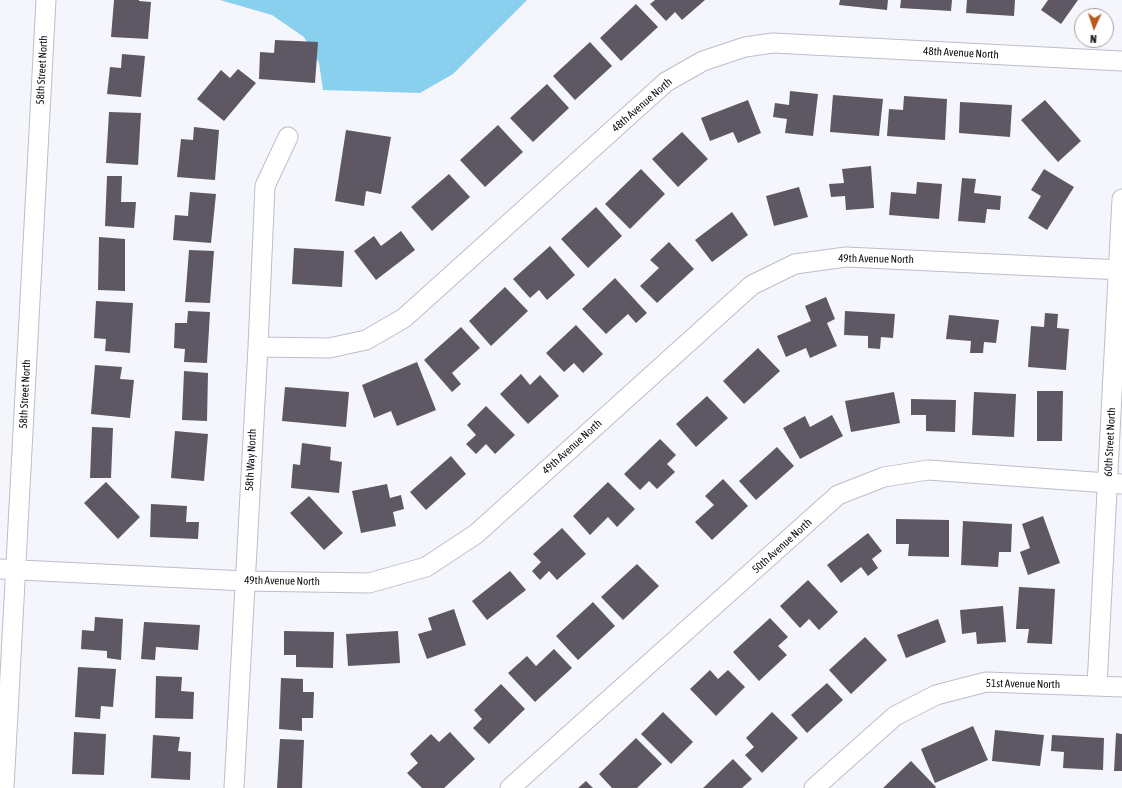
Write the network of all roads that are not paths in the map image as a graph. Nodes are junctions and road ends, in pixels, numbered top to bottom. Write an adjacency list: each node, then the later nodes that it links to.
1 (46, 0): 8 (street, 58th Street North)
2 (1122, 62): 6 (street, 48th Avenue North)
3 (288, 137): 6 (street, 58th Way North)
4 (1122, 199): 5 (street, 60th Street North)
5 (1120, 270): 7 (street, 60th Street North); 9 (street, 49th Avenue North)
6 (258, 347): 9 (street, 58th Way North)
7 (1115, 484): 10 (street, 60th Street North); 14 (street, 50th Avenue North)
8 (8, 570): 9 (street, 49th Avenue North); 12 (street, 58th Street North)
9 (245, 581): 13 (street, 58th Way North)
10 (1097, 686): 11 (street, 51st Avenue North); 15 (street, 51st Avenue North)
11 (1122, 687)
12 (4, 788)
13 (234, 788)
14 (510, 788)
15 (814, 788)

